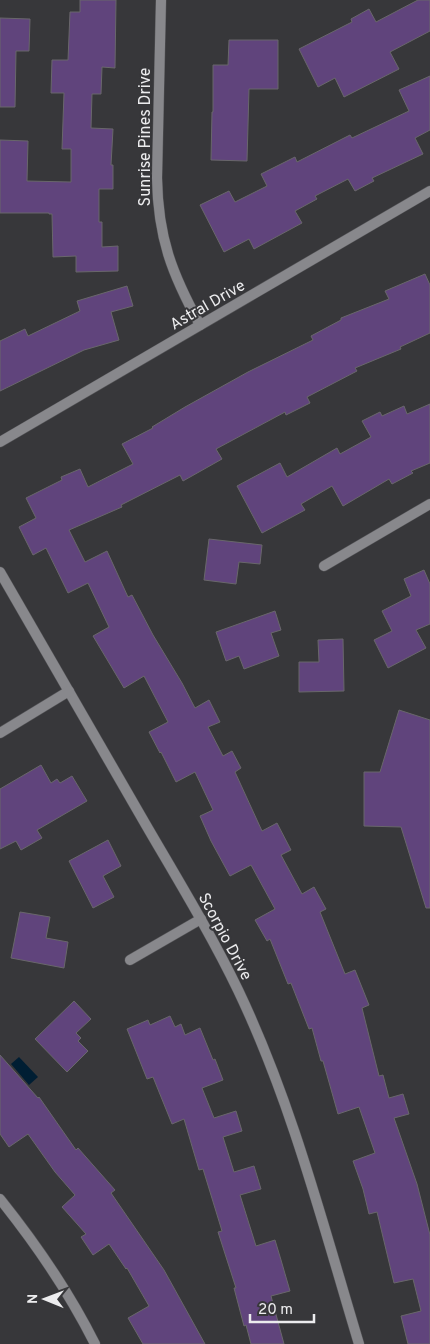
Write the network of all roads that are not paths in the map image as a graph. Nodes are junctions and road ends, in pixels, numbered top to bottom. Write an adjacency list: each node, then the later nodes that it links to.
1 (161, 0): 3 (street, Sunrise Pines Drive)
2 (430, 191): 3 (street, Astral Drive)
3 (200, 325): 4 (street, Astral Drive)
4 (0, 442)
5 (430, 504): 6 (street)
6 (324, 566)
7 (0, 572): 8 (street, Scorpio Drive)
8 (69, 691): 9 (street); 10 (street, Scorpio Drive)
9 (0, 733)
10 (201, 919): 11 (street); 14 (street, Scorpio Drive)
11 (130, 960)
12 (0, 1199): 13 (street)
13 (95, 1344)
14 (359, 1344)

